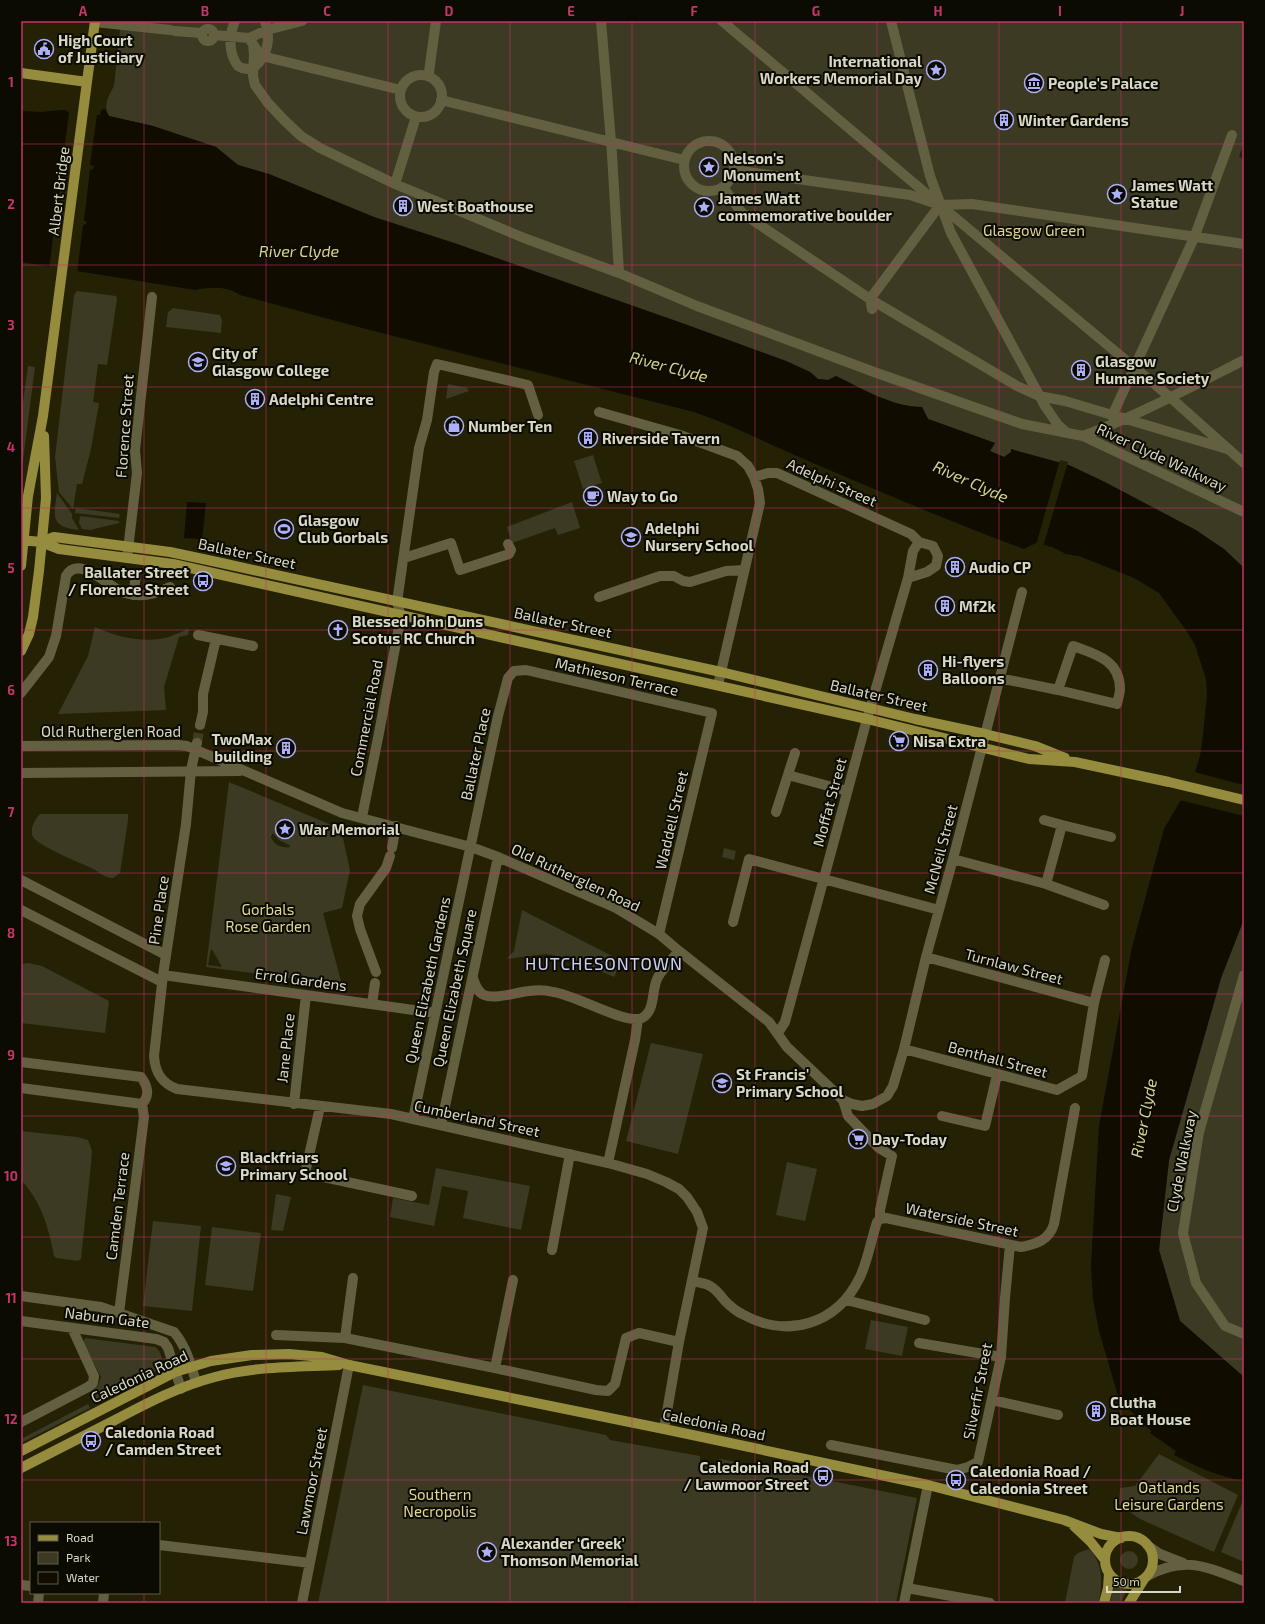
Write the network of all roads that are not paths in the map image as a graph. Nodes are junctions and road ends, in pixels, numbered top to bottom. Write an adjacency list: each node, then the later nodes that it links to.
1 (235, 21): 9 (street)
2 (302, 21): 8 (street)
3 (436, 21): 13 (street)
4 (600, 21): 20 (street)
5 (722, 21): 25 (street)
6 (891, 21): 25 (street)
7 (95, 22): 9 (street); 15 (main road, Albert Bridge)
8 (266, 26): 10 (street); 11 (street)
9 (231, 36): 10 (street); 12 (street)
10 (251, 41): 11 (street); 12 (street, River Clyde Walkway)
11 (263, 56): 12 (street); 16 (street)
12 (253, 68): 23 (street, River Clyde Walkway)
13 (430, 72)
14 (21, 73): 15 (main road)
15 (88, 82): 38 (main road, Albert Bridge)
16 (401, 90): 17 (street); 17 (street)
17 (441, 100): 20 (street)
18 (415, 120): 23 (street)
19 (1232, 135): 26 (street)
20 (610, 142): 21 (street); 28 (street)
21 (684, 160): 22 (street); 24 (street)
22 (734, 170): 24 (street); 25 (street)
23 (395, 184): 28 (street, River Clyde Walkway)
24 (723, 187): 30 (street)
25 (940, 205): 26 (street); 30 (street); 33 (street); 34 (street)
26 (1194, 238): 27 (street); 33 (street)
27 (1244, 244)
28 (619, 273): 41 (street, River Clyde Walkway)
29 (152, 297): 52 (street, Florence Street)
30 (870, 299): 31 (street); 34 (street)
31 (872, 309)
32 (1244, 360): 35 (street)
33 (1134, 368): 35 (street); 39 (street)
34 (1039, 396): 39 (street); 41 (street)
35 (1171, 398): 40 (street); 43 (street)
36 (600, 412): 46 (street)
37 (538, 414): 54 (street, Commercial Road)
38 (43, 416): 48 (main road); 49 (main road)
39 (1112, 416): 40 (street)
40 (1124, 419): 42 (street); 43 (street)
41 (1066, 432): 42 (street, River Clyde Walkway)
42 (1083, 436): 47 (street, River Clyde Walkway)
43 (1229, 450): 44 (street); 45 (street)
44 (1244, 454)
45 (1244, 463)
46 (754, 477): 50 (street, Adelphi Street); 56 (street)
47 (1244, 512)
48 (22, 540): 49 (main road, Ballater Street); 55 (main road)
49 (41, 542): 52 (main road, Ballater Street); 53 (main road, Ballater Street); 68 (main road)
50 (919, 542): 58 (street, Moffat Street); 58 (street)
51 (508, 544): 54 (street)
52 (128, 546): 53 (street, Florence Street); 63 (main road, Ballater Street)
53 (127, 558): 64 (main road, Ballater Street)
54 (404, 558): 63 (street, Commercial Road)
55 (21, 566)
56 (744, 570): 62 (street); 72 (street)
57 (136, 576): 61 (street)
58 (908, 578): 77 (street, Moffat Street)
59 (170, 587): 61 (street)
60 (1022, 592): 73 (street, McNeil Street)
61 (133, 595): 76 (street)
62 (599, 597)
63 (397, 602): 64 (street, Commercial Road); 69 (main road, Ballater Street)
64 (401, 616): 70 (main road, Ballater Street); 94 (street, Commercial Road)
65 (198, 635): 66 (street)
66 (216, 639): 67 (street); 80 (street)
67 (253, 646)
68 (21, 651)
69 (626, 651): 70 (street); 72 (main road, Ballater Street)
70 (623, 664): 74 (main road, Ballater Street)
71 (514, 671): 78 (street, Mathieson Terrace); 99 (street, Ballater Place)
72 (721, 672): 74 (street); 77 (main road, Ballater Street)
73 (999, 678): 75 (street); 81 (street, McNeil Street)
74 (718, 685): 79 (main road, Ballater Street)
75 (1058, 690): 75 (street)
76 (21, 693)
77 (870, 708): 79 (street, Moffat Street); 81 (main road, Ballater Street)
78 (712, 713): 109 (street, Waddell Street)
79 (867, 719): 84 (main road, Ballater Street); 91 (street, Moffat Street)
80 (200, 725)
81 (985, 734): 84 (street, McNeil Street); 86 (main road, Ballater Street)
82 (21, 746): 83 (street, Old Rutherglen Road)
83 (196, 746): 87 (street, Pine Place); 88 (street, Old Rutherglen Road)
84 (981, 748): 86 (main road, Ballater Street); 101 (street, McNeil Street)
85 (795, 753): 90 (street)
86 (1075, 762): 92 (main road, Ballater Street)
87 (191, 770): 88 (street, Old Rutherglen Road); 89 (street, Old Rutherglen Road); 111 (street, Pine Place)
88 (244, 771): 94 (street, Old Rutherglen Road)
89 (21, 772)
90 (788, 775): 91 (street); 93 (street)
91 (847, 791): 102 (street, Moffat Street)
92 (1244, 800)
93 (776, 812)
94 (362, 817): 97 (street, Old Rutherglen Road)
95 (1044, 820): 96 (street)
96 (1062, 825): 98 (street); 104 (street)
97 (396, 826): 99 (street, Old Rutherglen Road); 119 (street)
98 (1111, 837)
99 (471, 847): 100 (street, Old Rutherglen Road); 120 (street, Queen Elizabeth Gardens)
100 (498, 857): 109 (street, Old Rutherglen Road); 115 (street, Queen Elizabeth Square)
101 (953, 860): 104 (street); 107 (street, McNeil Street)
102 (823, 878): 107 (street); 108 (street); 122 (street, Moffat Street)
103 (21, 880): 111 (street)
104 (1046, 884): 105 (street)
105 (1104, 905)
106 (21, 910): 116 (street, Errol Gardens)
107 (939, 910): 112 (street, McNeil Street)
108 (733, 922)
109 (659, 934): 110 (street, Old Rutherglen Road)
110 (679, 951): 121 (street); 122 (street, Old Rutherglen Road)
111 (166, 955): 116 (street, Pine Place)
112 (926, 957): 118 (street, Turnlaw Street); 123 (street, McNeil Street)
113 (1105, 960): 118 (street)
114 (1244, 975): 153 (street, Clyde Walkway)
115 (473, 976): 121 (street); 137 (street, Queen Elizabeth Square)
116 (163, 979): 117 (street, Errol Gardens); 126 (street, Pine Place)
117 (306, 995): 119 (street, Errol Gardens); 131 (street, Jane Place)
118 (1094, 1003): 125 (street, Benthall Street)
119 (372, 1004): 120 (street, Errol Gardens)
120 (435, 1014): 136 (street, Queen Elizabeth Gardens)
121 (638, 1019): 139 (street)
122 (778, 1033): 129 (street, Old Rutherglen Road)
123 (904, 1049): 125 (street, Benthall Street); 132 (street, McNeil Street)
124 (21, 1062): 127 (street)
125 (998, 1074): 135 (street)
126 (159, 1076): 127 (street); 131 (street, Cumberland Street)
127 (144, 1081): 130 (street, Camden Terrace)
128 (21, 1088): 130 (street)
129 (843, 1100): 132 (street, Old Rutherglen Road); 141 (street, Old Rutherglen Road)
130 (142, 1104): 149 (street, Camden Terrace)
131 (294, 1104): 133 (street, Cumberland Street)
132 (873, 1104)
133 (320, 1107): 136 (street, Cumberland Street); 140 (street)
134 (1075, 1108): 142 (street, Waterside Street)
135 (942, 1116)
136 (413, 1119): 137 (street, Cumberland Street)
137 (441, 1125): 138 (street, Cumberland Street)
138 (570, 1154): 139 (street, Cumberland Street); 143 (street)
139 (608, 1163): 146 (street, Cumberland Street)
140 (412, 1196)
141 (880, 1218): 142 (street, Waterside Street); 148 (street, Old Rutherglen Road)
142 (1010, 1245): 158 (street, Silverfir Street)
143 (552, 1250)
144 (353, 1278): 155 (street)
145 (513, 1280): 161 (street)
146 (693, 1281): 148 (street, Old Rutherglen Road); 156 (street, Cumberland Street)
147 (21, 1296): 149 (street, Naburn Gate)
148 (846, 1300): 150 (street)
149 (119, 1313): 160 (street, Naburn Gate)
150 (925, 1320)
151 (21, 1321): 152 (street, Naburn Gate)
152 (72, 1328): 162 (street, Naburn Gate); 167 (street)
153 (1244, 1334)
154 (276, 1335): 155 (street)
155 (345, 1338): 161 (street)
156 (679, 1342): 161 (street); 168 (street, Cumberland Street)
157 (919, 1342): 158 (street)
158 (1001, 1358): 165 (street, Silverfir Street)
159 (348, 1365): 160 (main road, Caledonia Road); 163 (main road, Caledonia Road); 168 (main road, Caledonia Road); 178 (street, Lawmoor Street)
160 (191, 1367): 162 (main road, Caledonia Road); 163 (street, Naburn Gate)
161 (495, 1368)
162 (175, 1372): 164 (street, Naburn Gate); 170 (main road, Caledonia Road)
163 (196, 1382): 164 (main road, Caledonia Road)
164 (181, 1389): 171 (main road, Caledonia Road)
165 (992, 1400): 166 (street); 169 (street, Silverfir Street)
166 (1058, 1416)
167 (21, 1422)
168 (664, 1429): 172 (main road, Caledonia Road)
169 (831, 1445)
170 (21, 1451)
171 (21, 1468)
172 (928, 1485): 173 (main road, Caledonia Road); 183 (street)
173 (1071, 1523): 174 (main road, Caledonia Road); 177 (main road, Caledonia Road)
174 (1121, 1538): 176 (main road); 177 (main road)
175 (160, 1545): 178 (street)
176 (1147, 1545): 179 (street); 181 (main road)
177 (1105, 1560): 180 (main road)
178 (310, 1564): 184 (street, Lawmoor Street)
179 (1185, 1564): 181 (street); 182 (street)
180 (1109, 1573): 181 (main road); 187 (main road)
181 (1145, 1577): 188 (main road)
182 (1243, 1581)
183 (907, 1588): 185 (street); 186 (street)
184 (302, 1603)
185 (904, 1603)
186 (990, 1603)
187 (1104, 1603)
188 (1129, 1603)

